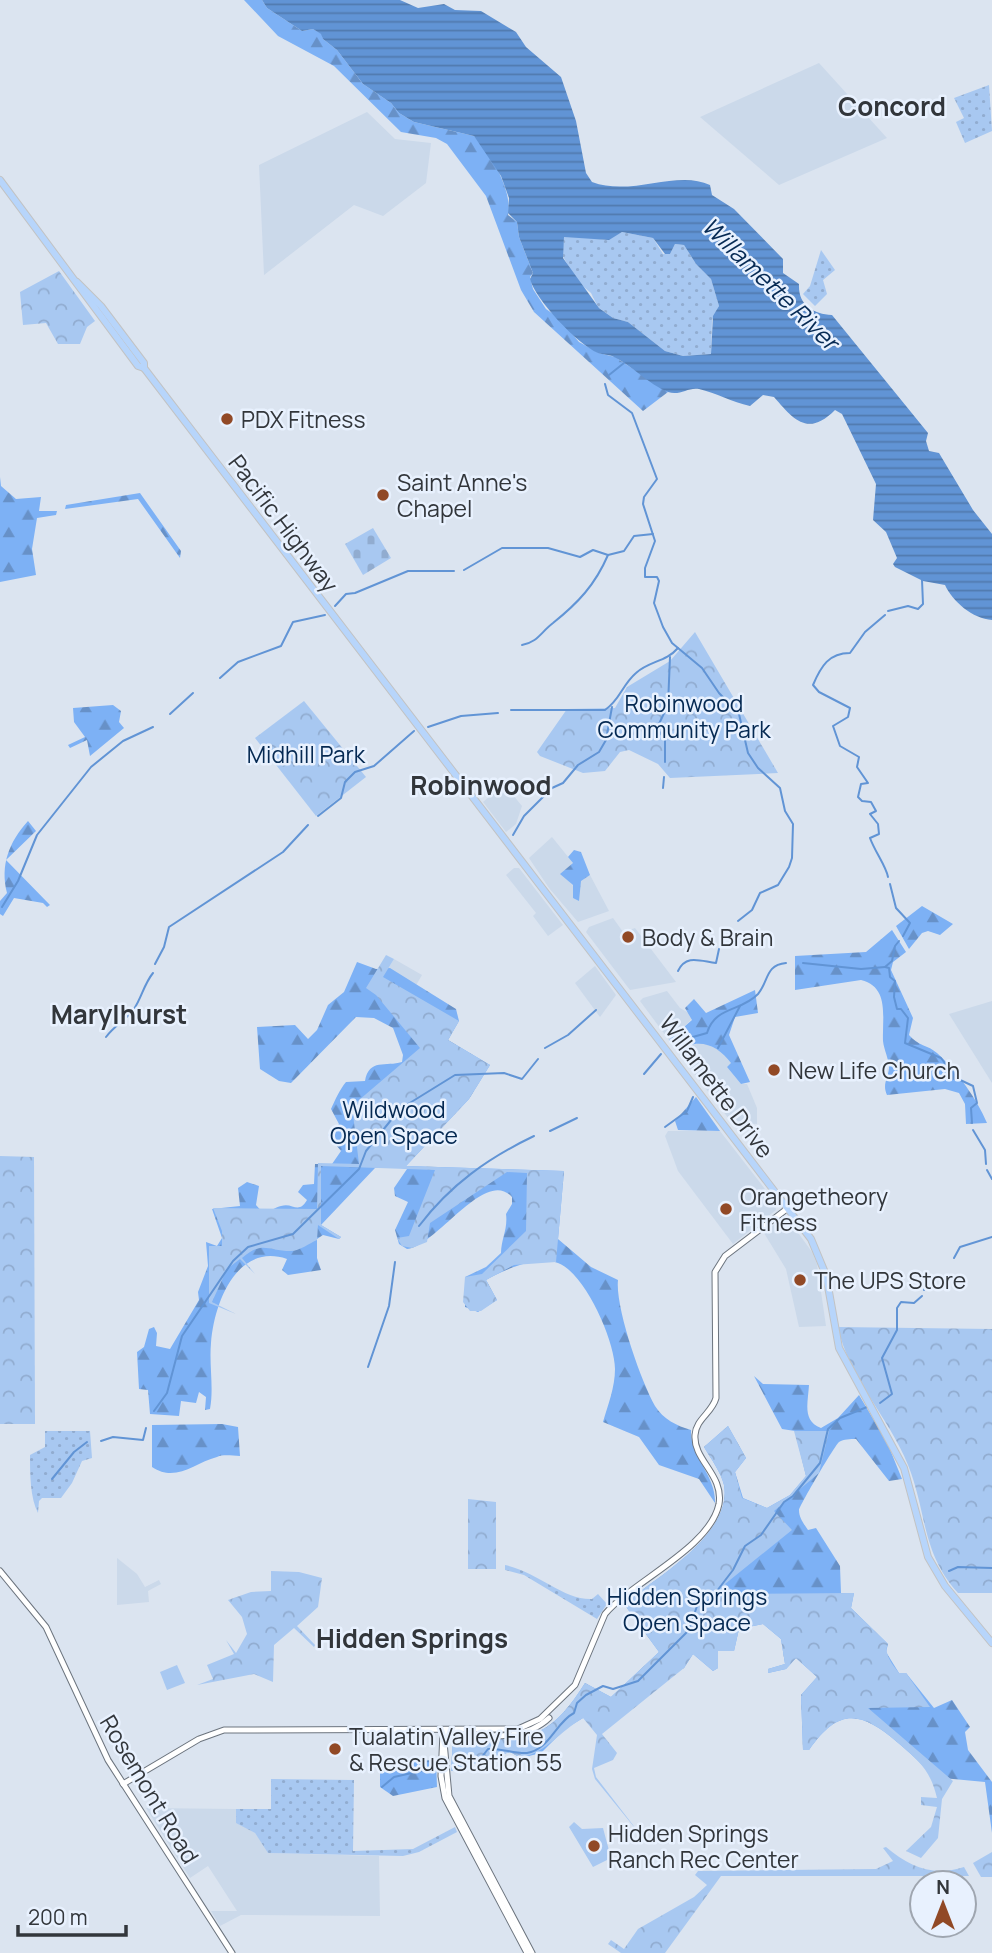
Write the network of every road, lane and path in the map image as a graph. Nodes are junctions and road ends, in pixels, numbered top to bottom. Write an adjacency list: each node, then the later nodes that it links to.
1 (0, 180): 2 (main road, Pacific Highway)
2 (346, 632): 3 (main road, Willamette Drive)
3 (788, 1208): 5 (main road, Willamette Drive); 7 (main road)
4 (0, 1571): 8 (main road, Rosemont Road)
5 (992, 1643)
6 (549, 1718): 7 (main road)
7 (443, 1731): 8 (main road); 10 (main road)
8 (122, 1784): 9 (main road, Rosemont Road)
9 (232, 1953)
10 (530, 1953)

